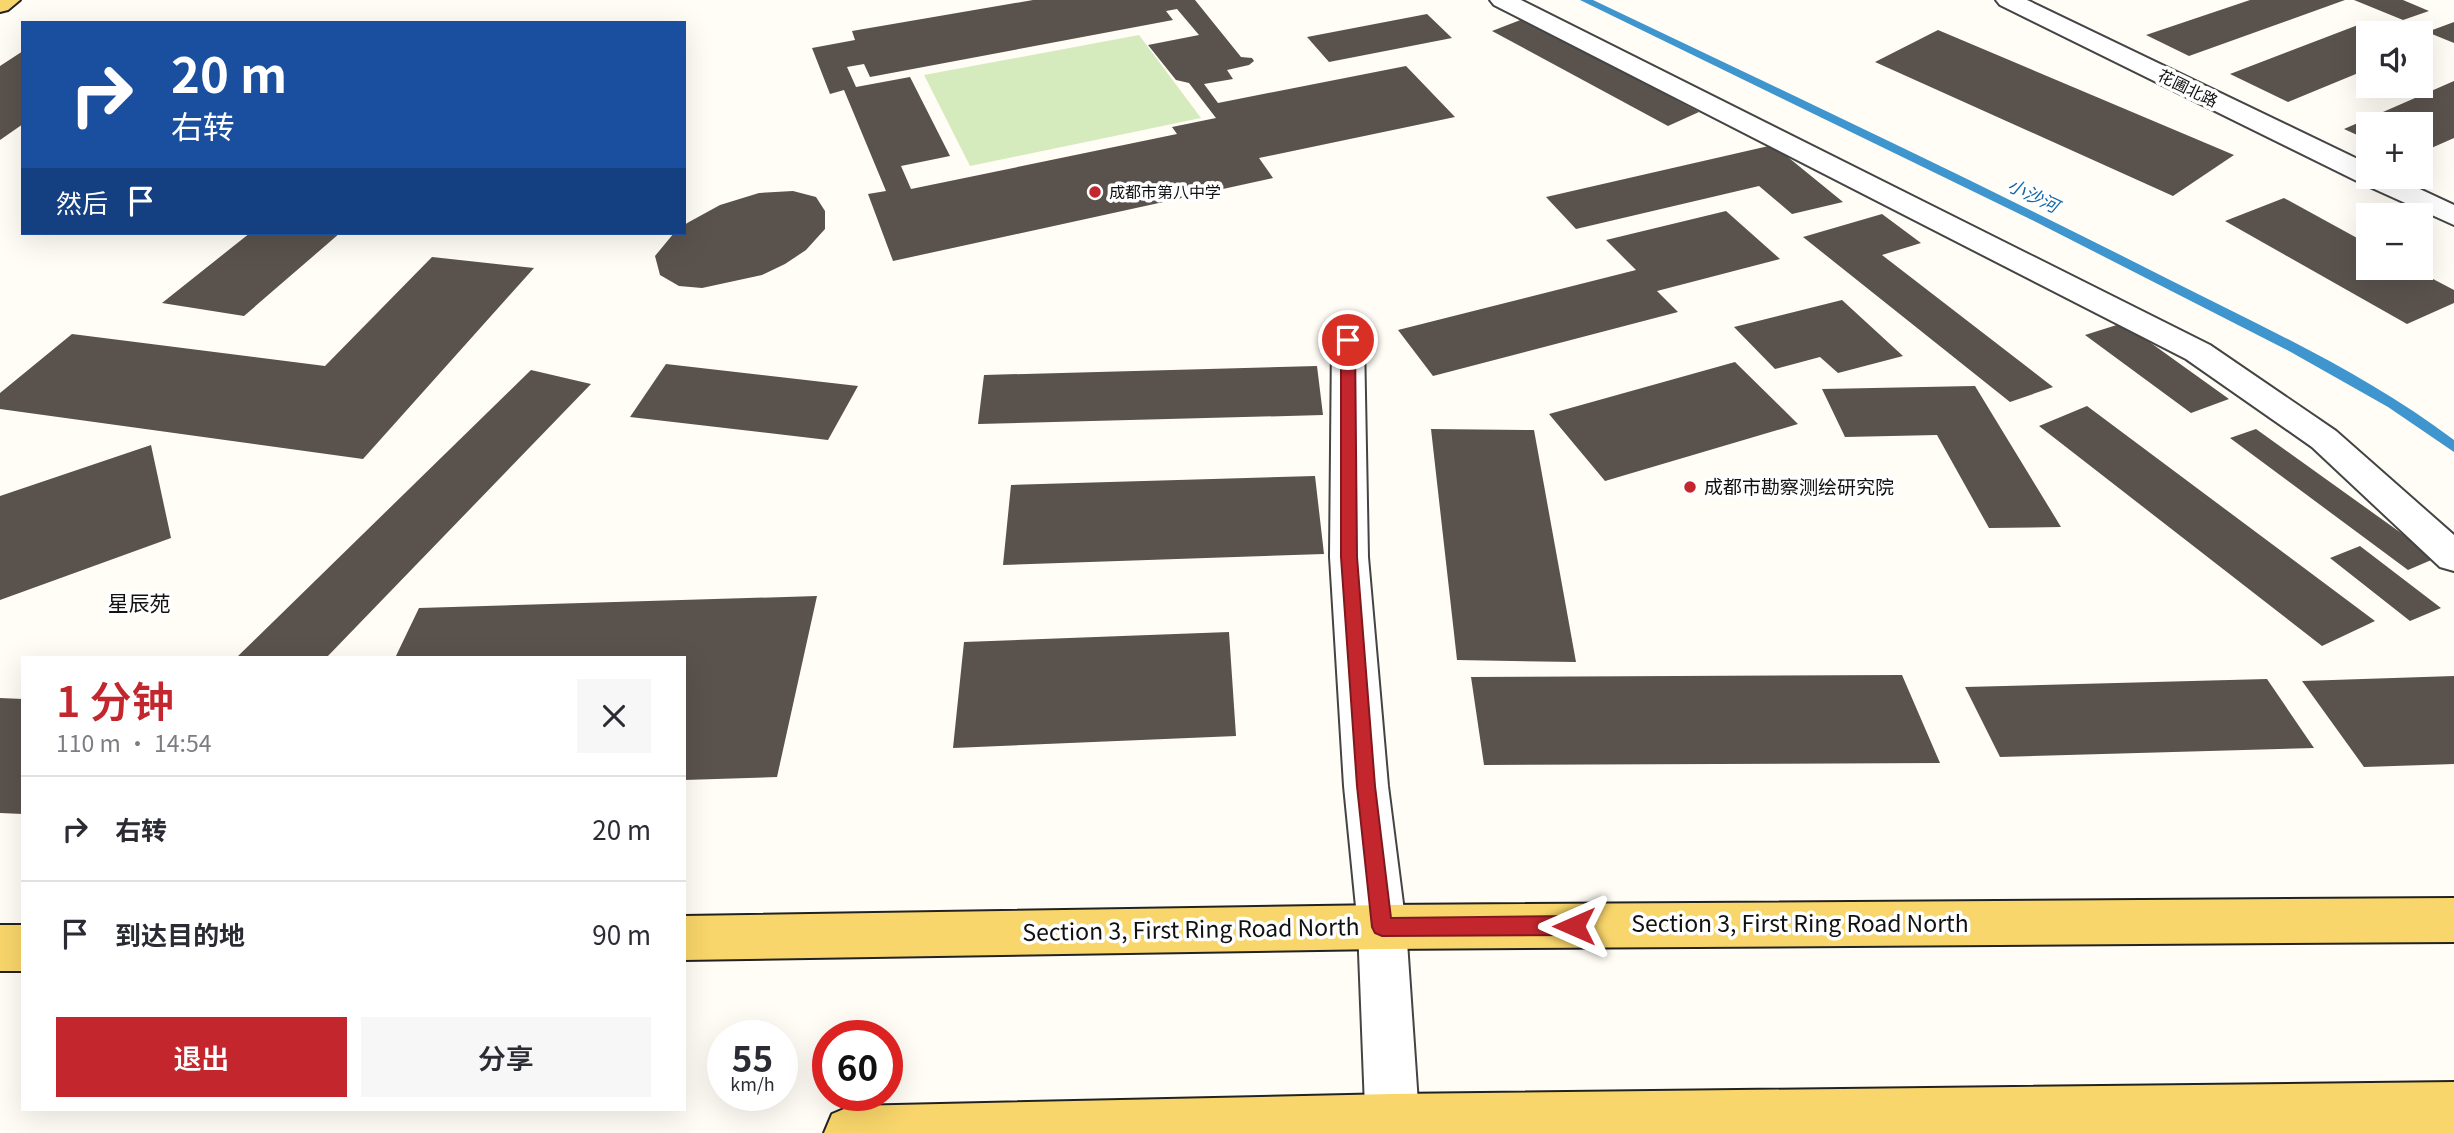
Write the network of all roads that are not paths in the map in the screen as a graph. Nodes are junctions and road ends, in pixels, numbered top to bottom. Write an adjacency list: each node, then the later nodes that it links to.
1 (8, 0): 4 (main road)
2 (1502, 0): 9 (street)
3 (2008, 0): 5 (street, 花圃北路)
4 (0, 5)
5 (2356, 169)
6 (2397, 189): 7 (street, 花圃北路)
7 (2454, 216)
8 (1348, 340): 11 (street)
9 (2454, 556)
10 (2454, 920): 11 (main road, Section 3, First Ring Road North)
11 (1382, 927): 12 (main road, Section 3, First Ring Road North); 16 (street)
12 (686, 938)
13 (0, 948): 14 (main road)
14 (21, 948)
15 (2454, 1108): 16 (main road)
16 (1392, 1127): 17 (main road)
17 (851, 1133)

